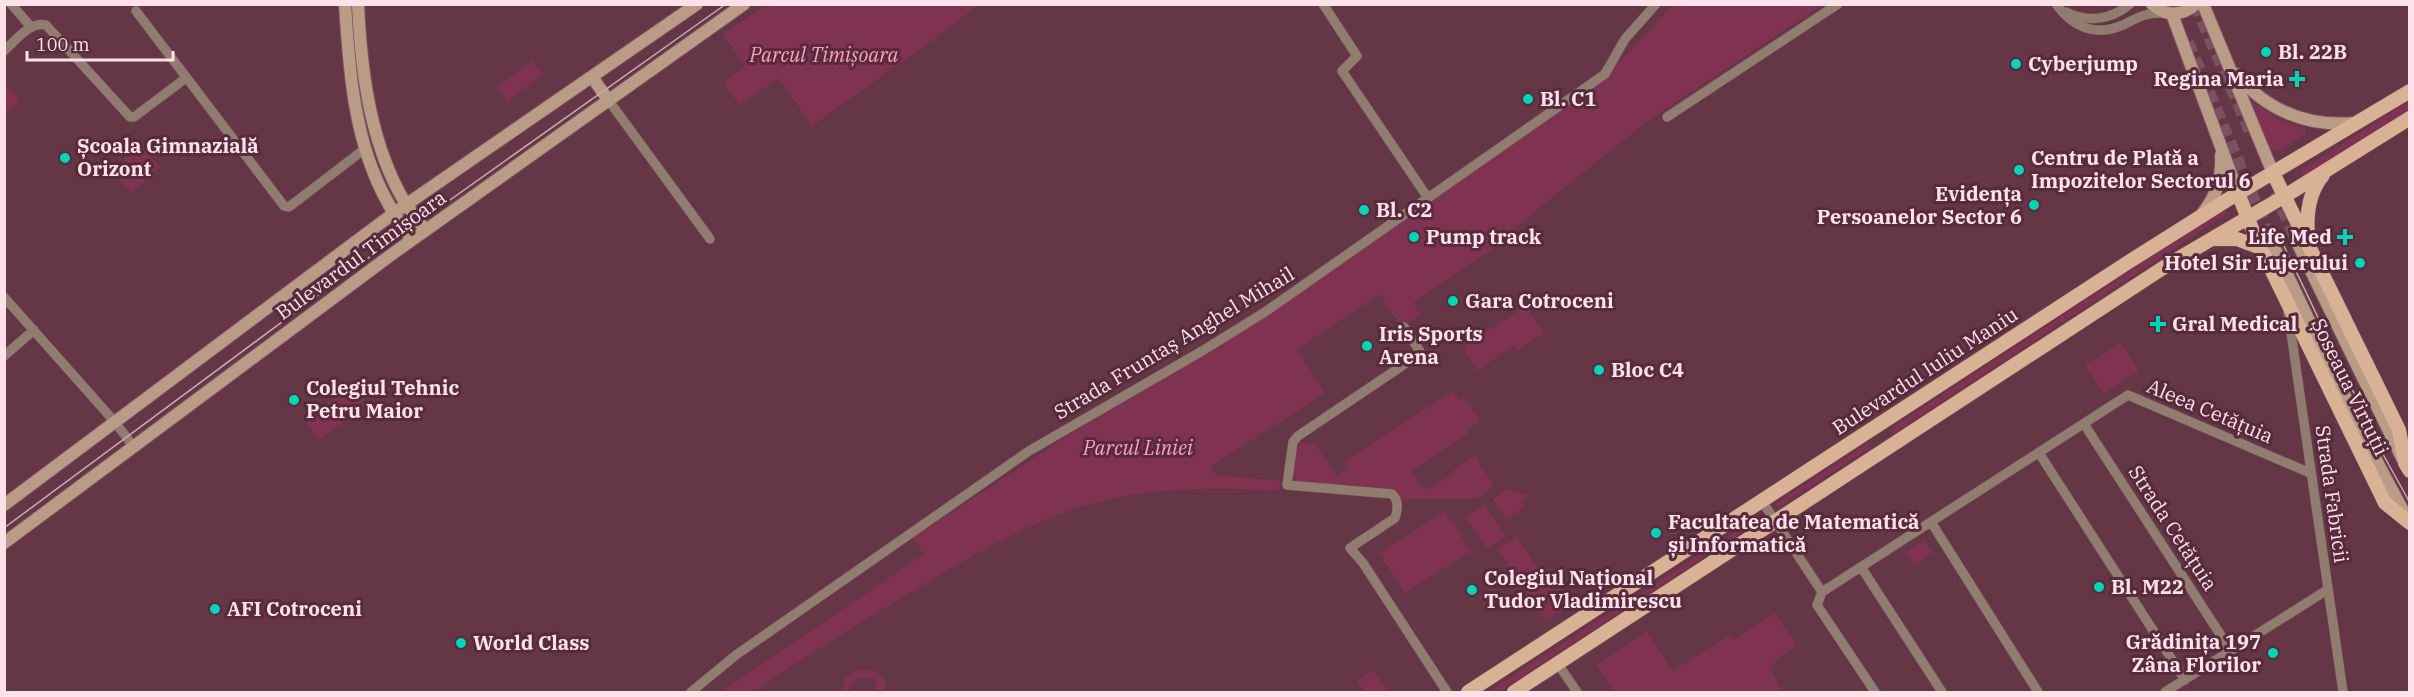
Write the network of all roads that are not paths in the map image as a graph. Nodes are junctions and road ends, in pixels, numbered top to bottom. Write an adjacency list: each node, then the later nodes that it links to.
1 (11, 4): 16 (street)
2 (345, 4): 27 (main road)
3 (358, 4): 33 (main road)
4 (697, 4): 19 (main road, Bulevardul Timișoara)
5 (744, 4): 22 (main road, Bulevardul Timișoara)
6 (1323, 4): 32 (street)
7 (1656, 4): 32 (street, Strada Fruntaș Anghel Mihail)
8 (1838, 4): 23 (street)
9 (2130, 4): 13 (street)
10 (2152, 4): 15 (main road)
11 (2196, 4): 15 (main road)
12 (2203, 4): 18 (main road)
13 (2057, 6): 15 (street)
14 (136, 11): 20 (street)
15 (2169, 13): 26 (main road)
16 (31, 27): 17 (street); 20 (street)
17 (4, 51)
18 (2229, 66): 25 (main road); 29 (main road)
19 (592, 77): 22 (main road); 33 (main road, Bulevardul Timișoara)
20 (186, 78): 27 (street)
21 (2409, 91): 25 (main road, Bulevardul Iuliu Maniu)
22 (609, 101): 37 (main road, Bulevardul Timișoara); 38 (street)
23 (1667, 117)
24 (2409, 118): 28 (main road)
25 (2357, 123): 29 (main road, Bulevardul Iuliu Maniu)
26 (2220, 142): 30 (main road); 35 (main road)
27 (366, 148): 34 (main road)
28 (2326, 171): 31 (main road); 41 (main road)
29 (2273, 173): 30 (main road, Bulevardul Iuliu Maniu); 31 (main road, Șoseaua Virtuții)
30 (2238, 193): 35 (main road, Bulevardul Iuliu Maniu); 36 (main road, Șoseaua Virtuții)
31 (2285, 196): 36 (main road); 41 (main road, Șoseaua Virtuții)
32 (1428, 198): 66 (street, Strada Fruntaș Anghel Mihail)
33 (407, 204): 34 (main road, Bulevardul Timișoara); 37 (main road)
34 (394, 213): 40 (main road); 48 (main road, Bulevardul Timișoara)
35 (2200, 217): 54 (main road, Bulevardul Iuliu Maniu)
36 (2247, 218): 39 (main road); 42 (main road, Șoseaua Virtuții)
37 (425, 230): 40 (main road, Bulevardul Timișoara)
38 (710, 239)
39 (2209, 239): 42 (main road); 57 (main road)
40 (412, 240): 50 (main road, Bulevardul Timișoara)
41 (2303, 242): 52 (main road); 52 (main road, Șoseaua Virtuții)
42 (2268, 249): 44 (main road, Șoseaua Virtuții); 56 (main road)
43 (4, 297): 46 (street)
44 (2287, 301): 53 (street, Strada Fabricii); 56 (main road, Șoseaua Virtuții)
45 (1404, 327): 67 (street)
46 (34, 330): 47 (street); 48 (street)
47 (4, 356)
48 (114, 421): 50 (street); 55 (main road, Bulevardul Timișoara)
49 (2084, 424): 51 (street, Aleea Cetățuia); 53 (street, Aleea Cetățuia); 63 (street, Strada Cetățuia)
50 (134, 447): 59 (main road, Bulevardul Timișoara)
51 (2039, 453): 58 (street, Aleea Cetățuia); 65 (street)
52 (2408, 466)
53 (2310, 473): 61 (street, Strada Fabricii)
54 (1762, 501): 57 (street); 68 (main road, Bulevardul Iuliu Maniu)
55 (4, 505)
56 (2409, 521)
57 (1775, 522): 62 (street); 64 (main road)
58 (1931, 522): 60 (street, Aleea Cetățuia); 73 (street)
59 (4, 543)
60 (1861, 567): 62 (street, Aleea Cetățuia); 72 (street)
61 (2327, 590): 63 (street); 75 (street, Strada Fabricii)
62 (1822, 592): 71 (street)
63 (2231, 651): 65 (street)
64 (1558, 664): 69 (main road); 70 (street)
65 (2185, 680): 74 (street)
66 (691, 693)
67 (1447, 693)
68 (1468, 693)
69 (1514, 693)
70 (1577, 693)
71 (1875, 693)
72 (1942, 693)
73 (2038, 693)
74 (2165, 693)
75 (2343, 693)

